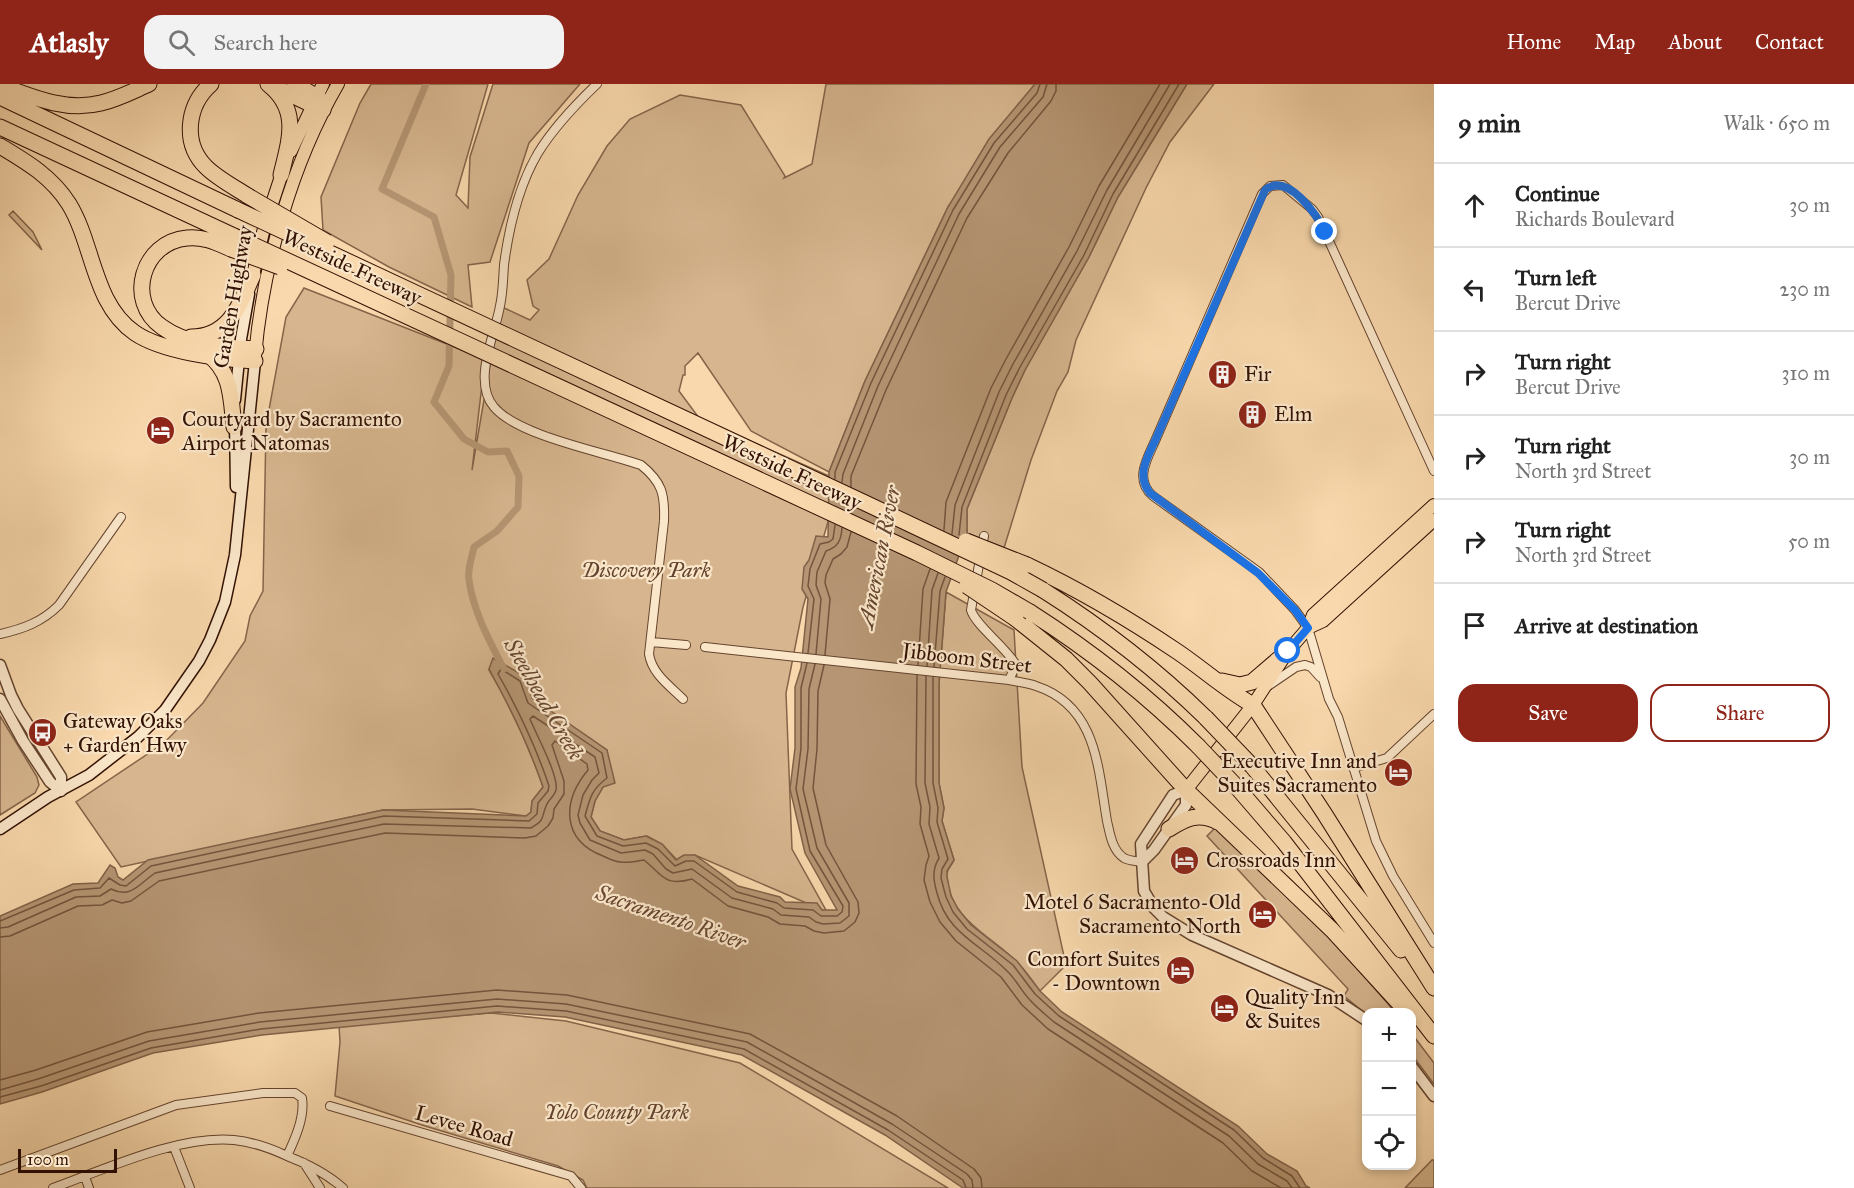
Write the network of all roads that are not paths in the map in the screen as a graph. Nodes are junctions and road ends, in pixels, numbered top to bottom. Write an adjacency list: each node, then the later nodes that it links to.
1 (149, 84): 7 (highway)
2 (211, 84): 15 (highway, bridge)
3 (269, 84): 9 (highway); 12 (highway)
4 (295, 84): 9 (highway)
5 (338, 84): 9 (main road, Garden Highway)
6 (597, 84): 30 (street)
7 (0, 85)
8 (0, 98): 15 (highway, Westside Freeway, bridge)
9 (320, 99): 12 (main road, Garden Highway); 18 (main road, Garden Highway)
10 (0, 126): 13 (highway, Westside Freeway)
11 (0, 146): 17 (highway)
12 (281, 175): 14 (main road, Garden Highway)
13 (233, 243): 16 (highway); 27 (highway, Westside Freeway, bridge)
14 (253, 275): 16 (highway); 18 (main road, Garden Highway)
15 (385, 279): 21 (highway, Westside Freeway, bridge)
16 (176, 334): 18 (highway)
17 (207, 354): 18 (highway); 19 (highway)
18 (247, 355): 19 (main road, Garden Highway); 25 (main road, Garden Highway)
19 (234, 427): 25 (main road, Garden Highway)
20 (1434, 471): 28 (street)
21 (863, 502): 35 (highway, bridge); 52 (highway, Westside Freeway, bridge)
22 (1434, 505): 28 (main road)
23 (121, 517): 29 (street)
24 (1434, 520): 28 (main road)
25 (238, 529): 45 (main road, Garden Highway)
26 (984, 536): 36 (street)
27 (917, 553): 44 (highway, bridge); 56 (highway, Westside Freeway, bridge)
28 (1308, 628): 33 (main road); 37 (street)
29 (0, 634)
30 (651, 642): 31 (street); 40 (street)
31 (686, 645)
32 (705, 647): 36 (street, Jibboom Street)
33 (1288, 651): 35 (highway); 38 (main road)
34 (0, 665): 45 (main road)
35 (1216, 680): 41 (highway)
36 (1009, 681): 49 (street, Jibboom Street)
37 (1326, 687): 38 (street); 43 (street)
38 (1264, 688): 41 (main road)
39 (0, 699): 45 (main road)
40 (683, 699)
41 (1253, 705): 44 (main road); 51 (highway)
42 (1434, 714): 43 (street)
43 (1353, 768): 50 (street)
44 (1186, 790): 46 (highway); 47 (main road); 49 (main road)
45 (61, 791): 48 (main road, Garden Highway)
46 (1225, 826): 47 (highway); 53 (highway)
47 (1169, 829): 49 (main road)
48 (0, 830)
49 (1142, 862): 54 (main road)
50 (1434, 943)
51 (1434, 988)
52 (1434, 993)
53 (1403, 1008)
54 (1362, 1017)
55 (1416, 1022): 57 (highway)
56 (1434, 1036)
57 (1434, 1042)
58 (1416, 1072): 59 (main road)
59 (1434, 1096)
60 (330, 1106): 71 (street, Levee Road)
61 (174, 1147): 62 (street); 65 (street); 68 (street)
62 (287, 1156): 63 (street); 64 (street)
63 (303, 1162): 69 (street); 70 (street)
64 (0, 1170)
65 (85, 1177): 66 (street); 67 (street)
66 (53, 1188)
67 (89, 1188)
68 (190, 1188)
69 (320, 1188)
70 (342, 1188)
71 (581, 1188)

